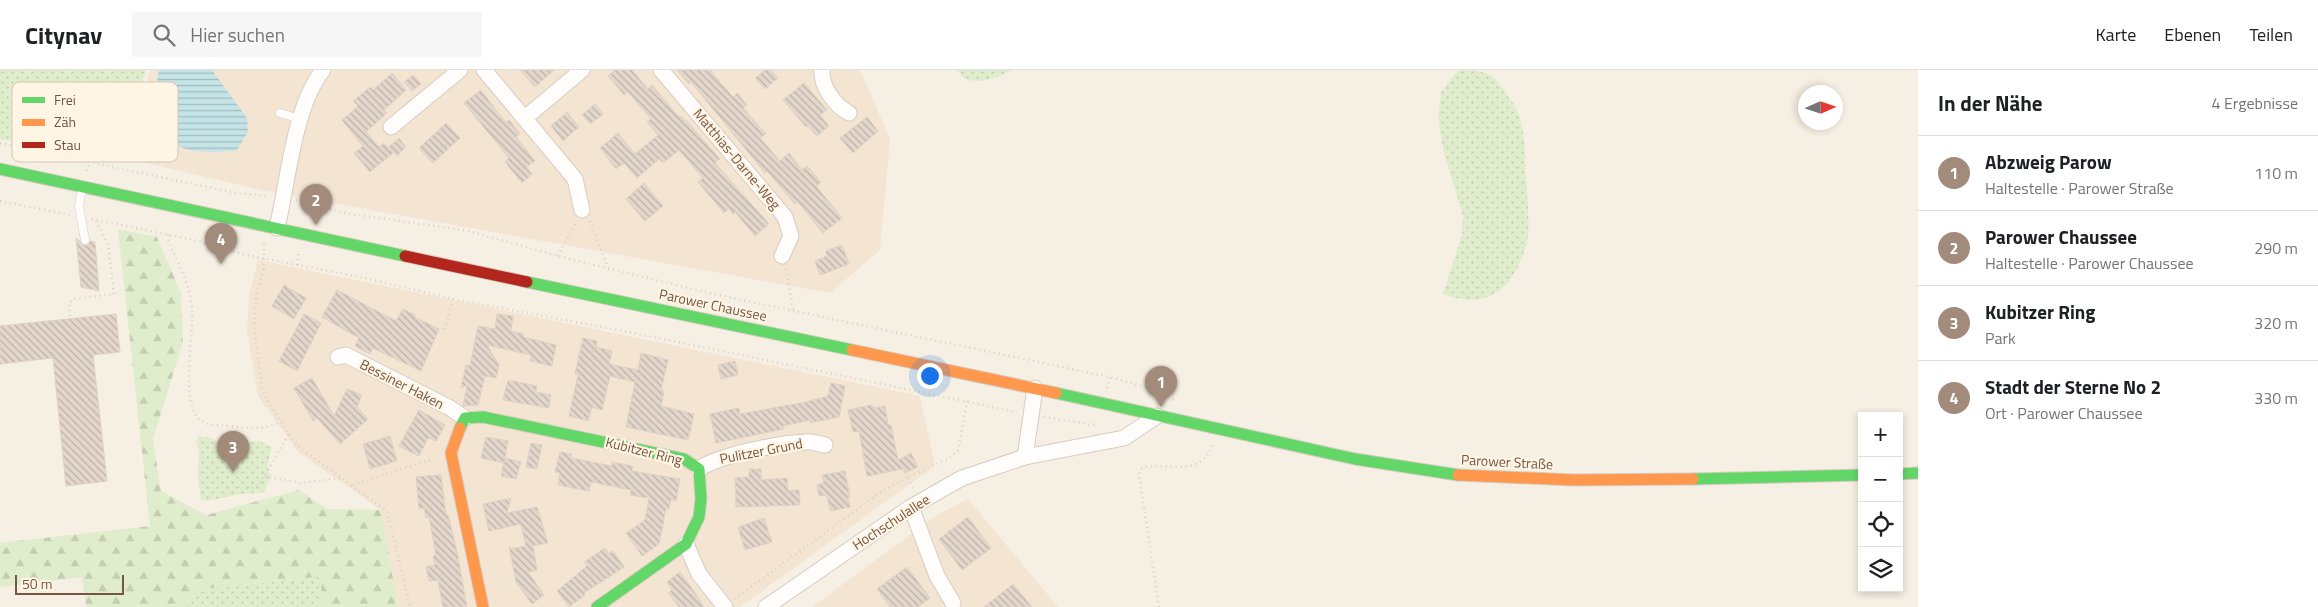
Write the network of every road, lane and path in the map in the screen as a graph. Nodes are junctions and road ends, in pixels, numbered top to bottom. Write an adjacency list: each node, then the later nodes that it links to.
1 (323, 70): 9 (street)
2 (460, 70): 11 (street)
3 (484, 70): 10 (street)
4 (582, 70): 10 (street)
5 (661, 70): 25 (street, Matthias-Darne-Weg)
6 (822, 70): 8 (street)
7 (280, 113): 9 (lane)
8 (849, 113)
9 (300, 118): 16 (street)
10 (525, 118): 18 (street)
11 (391, 127)
12 (90, 162): 15 (path)
13 (95, 162): 16 (path)
14 (0, 169): 15 (street, Parower Chaussee)
15 (82, 186): 19 (lane); 21 (street, Parower Chaussee)
16 (293, 197): 21 (street); 24 (path)
17 (0, 201): 19 (path)
18 (582, 210): 24 (path); 27 (path)
19 (80, 217): 20 (path); 23 (lane)
20 (96, 220): 22 (path); 30 (path)
21 (277, 228): 33 (street, Parower Chaussee)
22 (168, 235): 26 (path); 39 (path)
23 (85, 240)
24 (558, 256): 27 (path)
25 (782, 256): 29 (path)
26 (264, 258): 28 (path); 39 (path)
27 (608, 268): 29 (path)
28 (453, 299): 31 (path); 34 (path)
29 (793, 310): 35 (path)
30 (70, 316)
31 (445, 329)
32 (338, 357): 38 (street, Bessiner Haken)
33 (1035, 388): 36 (street); 37 (street, Parower Chaussee)
34 (967, 401): 36 (path); 50 (path)
35 (1180, 403)
36 (1030, 415): 43 (street)
37 (1156, 416): 40 (street, Parower Straße); 43 (street, Hochschulallee)
38 (465, 418): 45 (street, Kubitzer Ring); 59 (street)
39 (281, 422): 41 (path)
40 (1218, 429): 48 (street, Parower Straße); 62 (path)
41 (289, 434): 49 (path); 51 (path)
42 (825, 445): 45 (street, Pulitzer Grund)
43 (1025, 457): 54 (street, Hochschulallee)
44 (430, 460): 52 (path)
45 (699, 469): 55 (street, Kubitzer Ring)
46 (1918, 473): 47 (street)
47 (1903, 474)
48 (1858, 475)
49 (265, 476): 51 (path); 53 (path)
50 (907, 477): 54 (path); 56 (path)
51 (342, 478): 52 (path)
52 (353, 485): 58 (path)
53 (252, 488)
54 (914, 505): 57 (street); 61 (street, Hochschulallee)
55 (686, 544): 56 (street); 60 (street, Kubitzer Ring)
56 (728, 604)
57 (953, 606)
58 (410, 607)
59 (483, 607)
60 (597, 607)
61 (766, 607)
62 (1159, 607)

